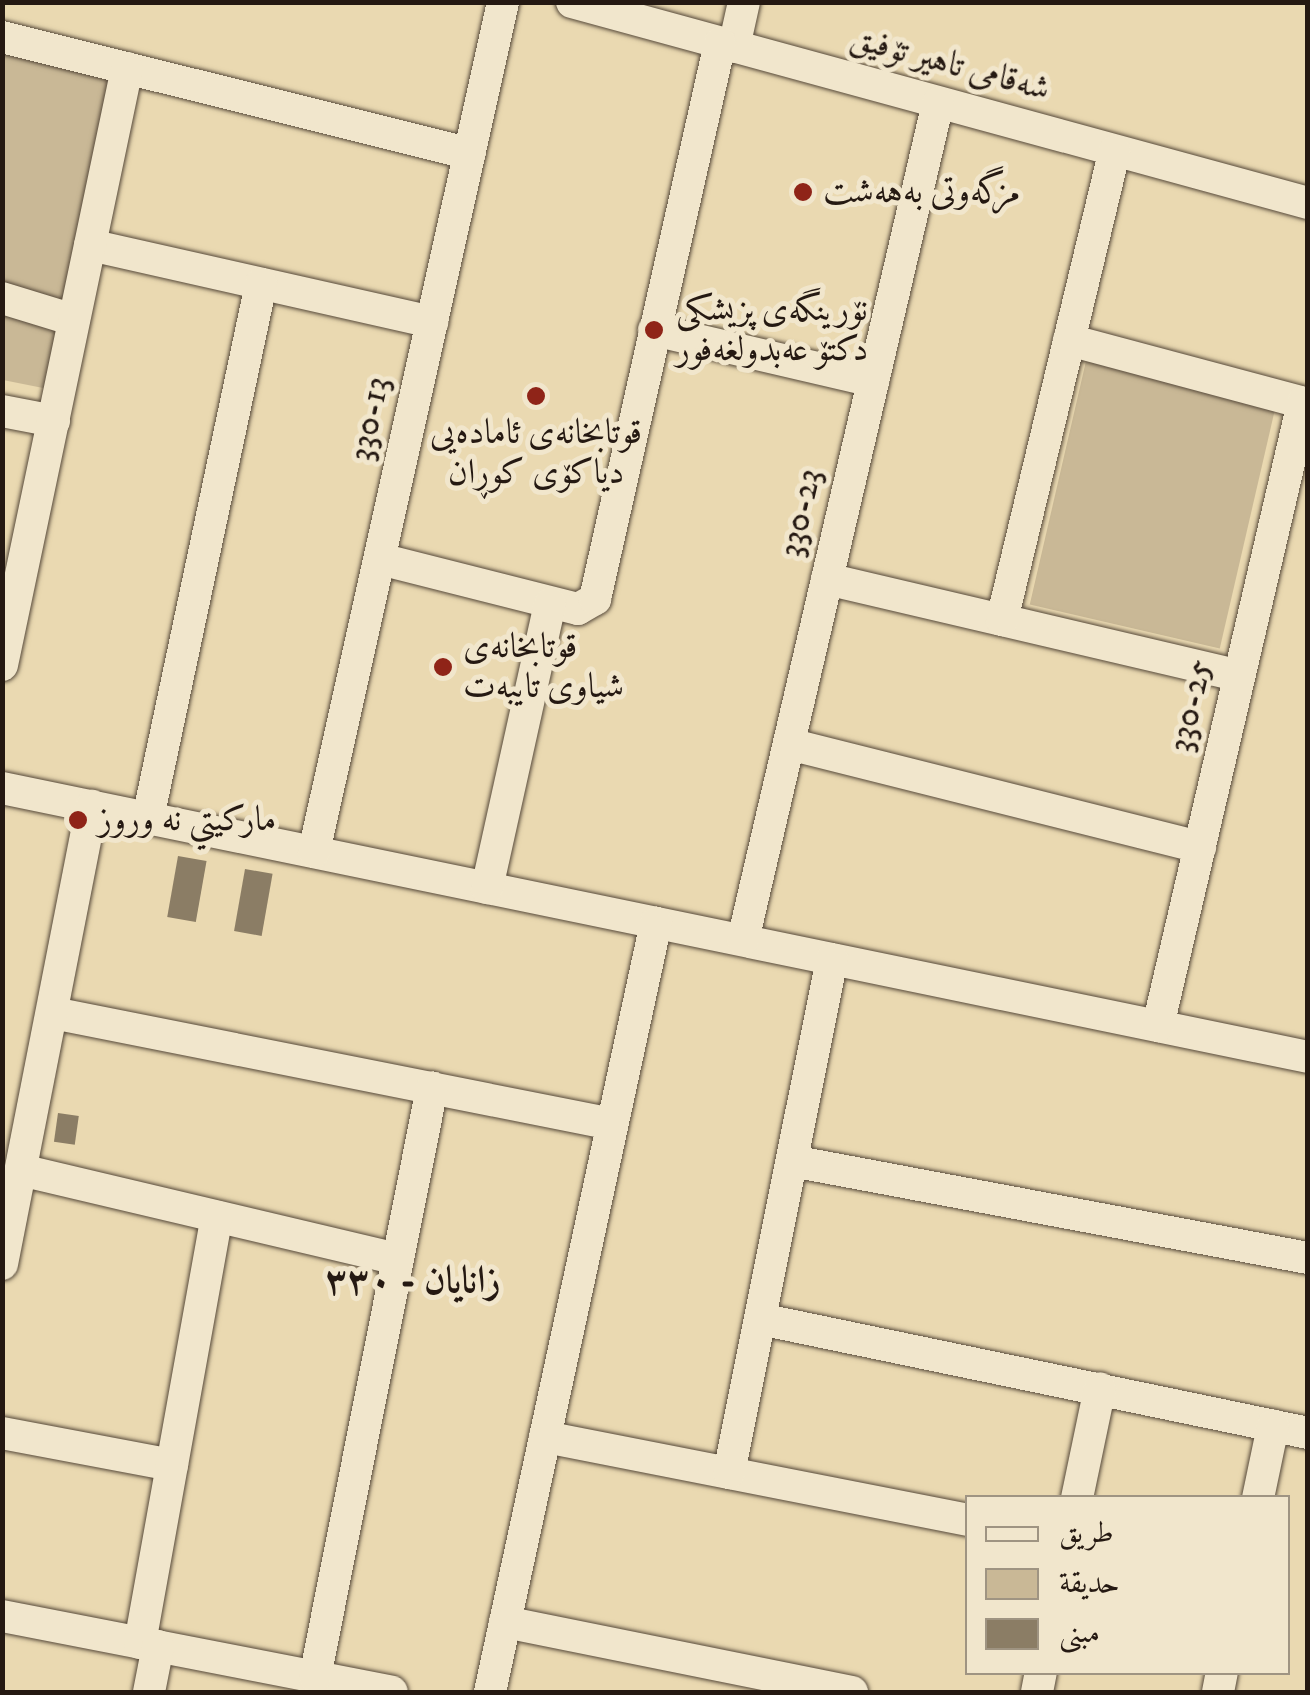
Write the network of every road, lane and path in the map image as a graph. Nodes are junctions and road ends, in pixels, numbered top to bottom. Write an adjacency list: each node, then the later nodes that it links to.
1 (504, 2): 9 (street, 330-13)
2 (572, 2): 5 (street, شەقامی تاهیر تۆفیق)
3 (744, 2): 5 (street)
4 (2, 37): 6 (street)
5 (727, 45): 7 (street, شەقامی تاهیر تۆفیق); 16 (street)
6 (127, 68): 9 (street); 11 (street)
7 (938, 103): 8 (street, شەقامی تاهیر تۆفیق); 18 (street, 330-23)
8 (1115, 151): 10 (street, شەقامی تاهیر تۆفیق); 17 (street)
9 (470, 154): 15 (street, 330-13)
10 (1308, 203)
11 (90, 246): 12 (street); 14 (street)
12 (261, 284): 15 (street); 32 (street)
13 (2, 298): 14 (street)
14 (74, 320): 21 (street)
15 (432, 322): 22 (street, 330-13)
16 (654, 330): 18 (street); 25 (street)
17 (1070, 340): 19 (street); 26 (street)
18 (873, 381): 23 (street, 330-23)
19 (1305, 403): 28 (street, 330-25)
20 (2, 411): 21 (street)
21 (54, 421): 24 (street)
22 (380, 560): 25 (street); 34 (street, 330-13)
23 (827, 580): 26 (street); 29 (street, 330-23)
24 (10, 590): 27 (street)
25 (550, 604): 35 (street)
26 (1002, 620): 28 (street)
27 (2, 665)
28 (1239, 676): 33 (street, 330-25)
29 (788, 744): 33 (street); 37 (street, 330-23)
30 (2, 788): 31 (street)
31 (92, 806): 32 (street); 39 (street)
32 (148, 818): 34 (street)
33 (1200, 846): 40 (street, 330-25)
34 (314, 852): 35 (street)
35 (488, 888): 36 (street)
36 (656, 923): 37 (street); 43 (street)
37 (743, 940): 38 (street)
38 (832, 959): 40 (street); 44 (street)
39 (52, 1013): 42 (street); 45 (street)
40 (1158, 1026): 41 (street)
41 (1308, 1057)
42 (432, 1088): 43 (street); 48 (street)
43 (612, 1124): 55 (street)
44 (792, 1161): 47 (street); 50 (street)
45 (21, 1170): 46 (street); 49 (street)
46 (217, 1216): 48 (street); 56 (street)
47 (1308, 1258)
48 (398, 1259): 64 (street)
49 (2, 1264)
50 (760, 1319): 51 (street); 57 (street)
51 (1100, 1388): 52 (street); 58 (street)
52 (1273, 1426): 53 (street); 59 (street)
53 (1308, 1432)
54 (2, 1433): 56 (street)
55 (545, 1437): 57 (street); 62 (street)
56 (172, 1465): 63 (street)
57 (729, 1473): 60 (street)
58 (1078, 1495)
59 (1259, 1495)
60 (965, 1519)
61 (2, 1616): 63 (street)
62 (505, 1622): 67 (street); 68 (street)
63 (149, 1644): 64 (street); 65 (street)
64 (315, 1677): 66 (street)
65 (149, 1692)
66 (392, 1692)
67 (490, 1692)
68 (852, 1692)

